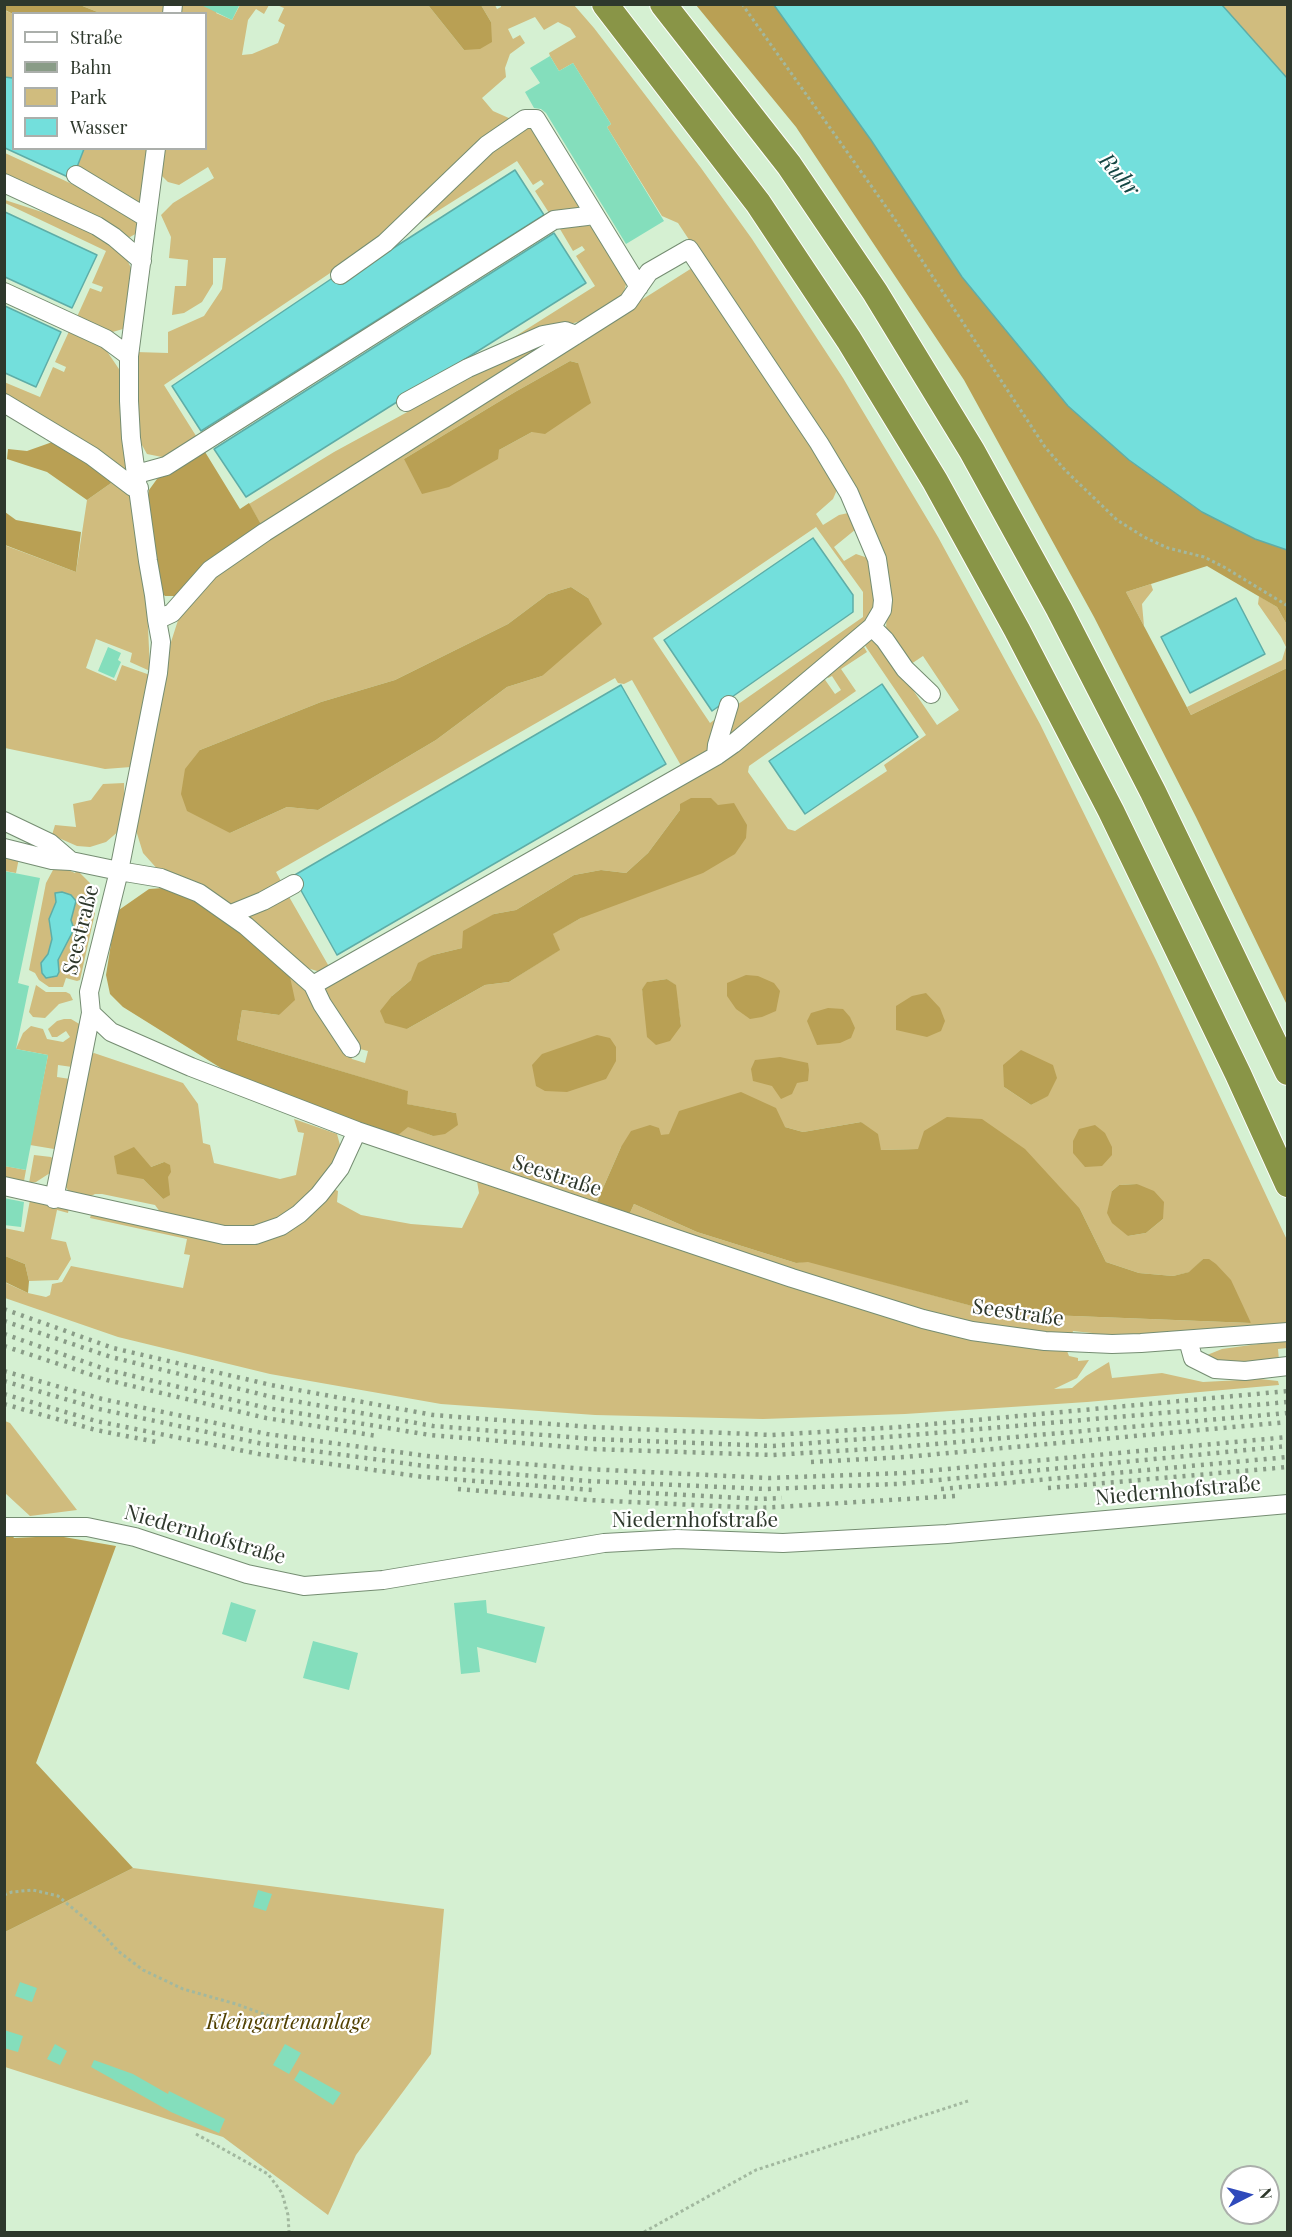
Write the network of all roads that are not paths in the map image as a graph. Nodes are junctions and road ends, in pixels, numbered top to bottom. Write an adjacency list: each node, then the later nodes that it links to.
1 (605, 4): 35 (highway)
2 (663, 4): 33 (highway)
3 (156, 150): 9 (street)
4 (76, 175): 9 (street)
5 (4, 183): 7 (street)
6 (4, 195): 7 (street)
7 (52, 206): 10 (street)
8 (593, 212): 11 (street); 12 (street); 18 (street)
9 (147, 218): 10 (street)
10 (142, 261): 15 (street)
11 (340, 275)
12 (639, 287): 14 (street); 20 (street)
13 (4, 292): 15 (street)
14 (576, 335): 16 (street); 19 (street)
15 (129, 356): 18 (street)
16 (406, 402)
17 (4, 403): 18 (street)
18 (138, 481): 19 (street)
19 (157, 620): 27 (street)
20 (872, 627): 21 (street); 23 (street)
21 (931, 694)
22 (729, 705): 23 (street)
23 (716, 756): 30 (street)
24 (4, 821): 26 (street)
25 (4, 848): 26 (street, Seestraße)
26 (71, 861): 27 (street, Seestraße)
27 (119, 871): 29 (street); 31 (street, Seestraße)
28 (294, 884): 29 (street)
29 (231, 914): 30 (street)
30 (313, 985): 32 (street)
31 (91, 1013): 34 (street, Seestraße); 37 (street)
32 (351, 1048)
33 (1287, 1072)
34 (357, 1131): 37 (street); 39 (street, Seestraße)
35 (1287, 1184)
36 (4, 1186): 37 (street)
37 (54, 1198)
38 (1287, 1332): 39 (street, Seestraße)
39 (1188, 1340): 40 (street)
40 (1287, 1366)
41 (1287, 1504): 42 (street, Niedernhofstraße)
42 (4, 1527)

